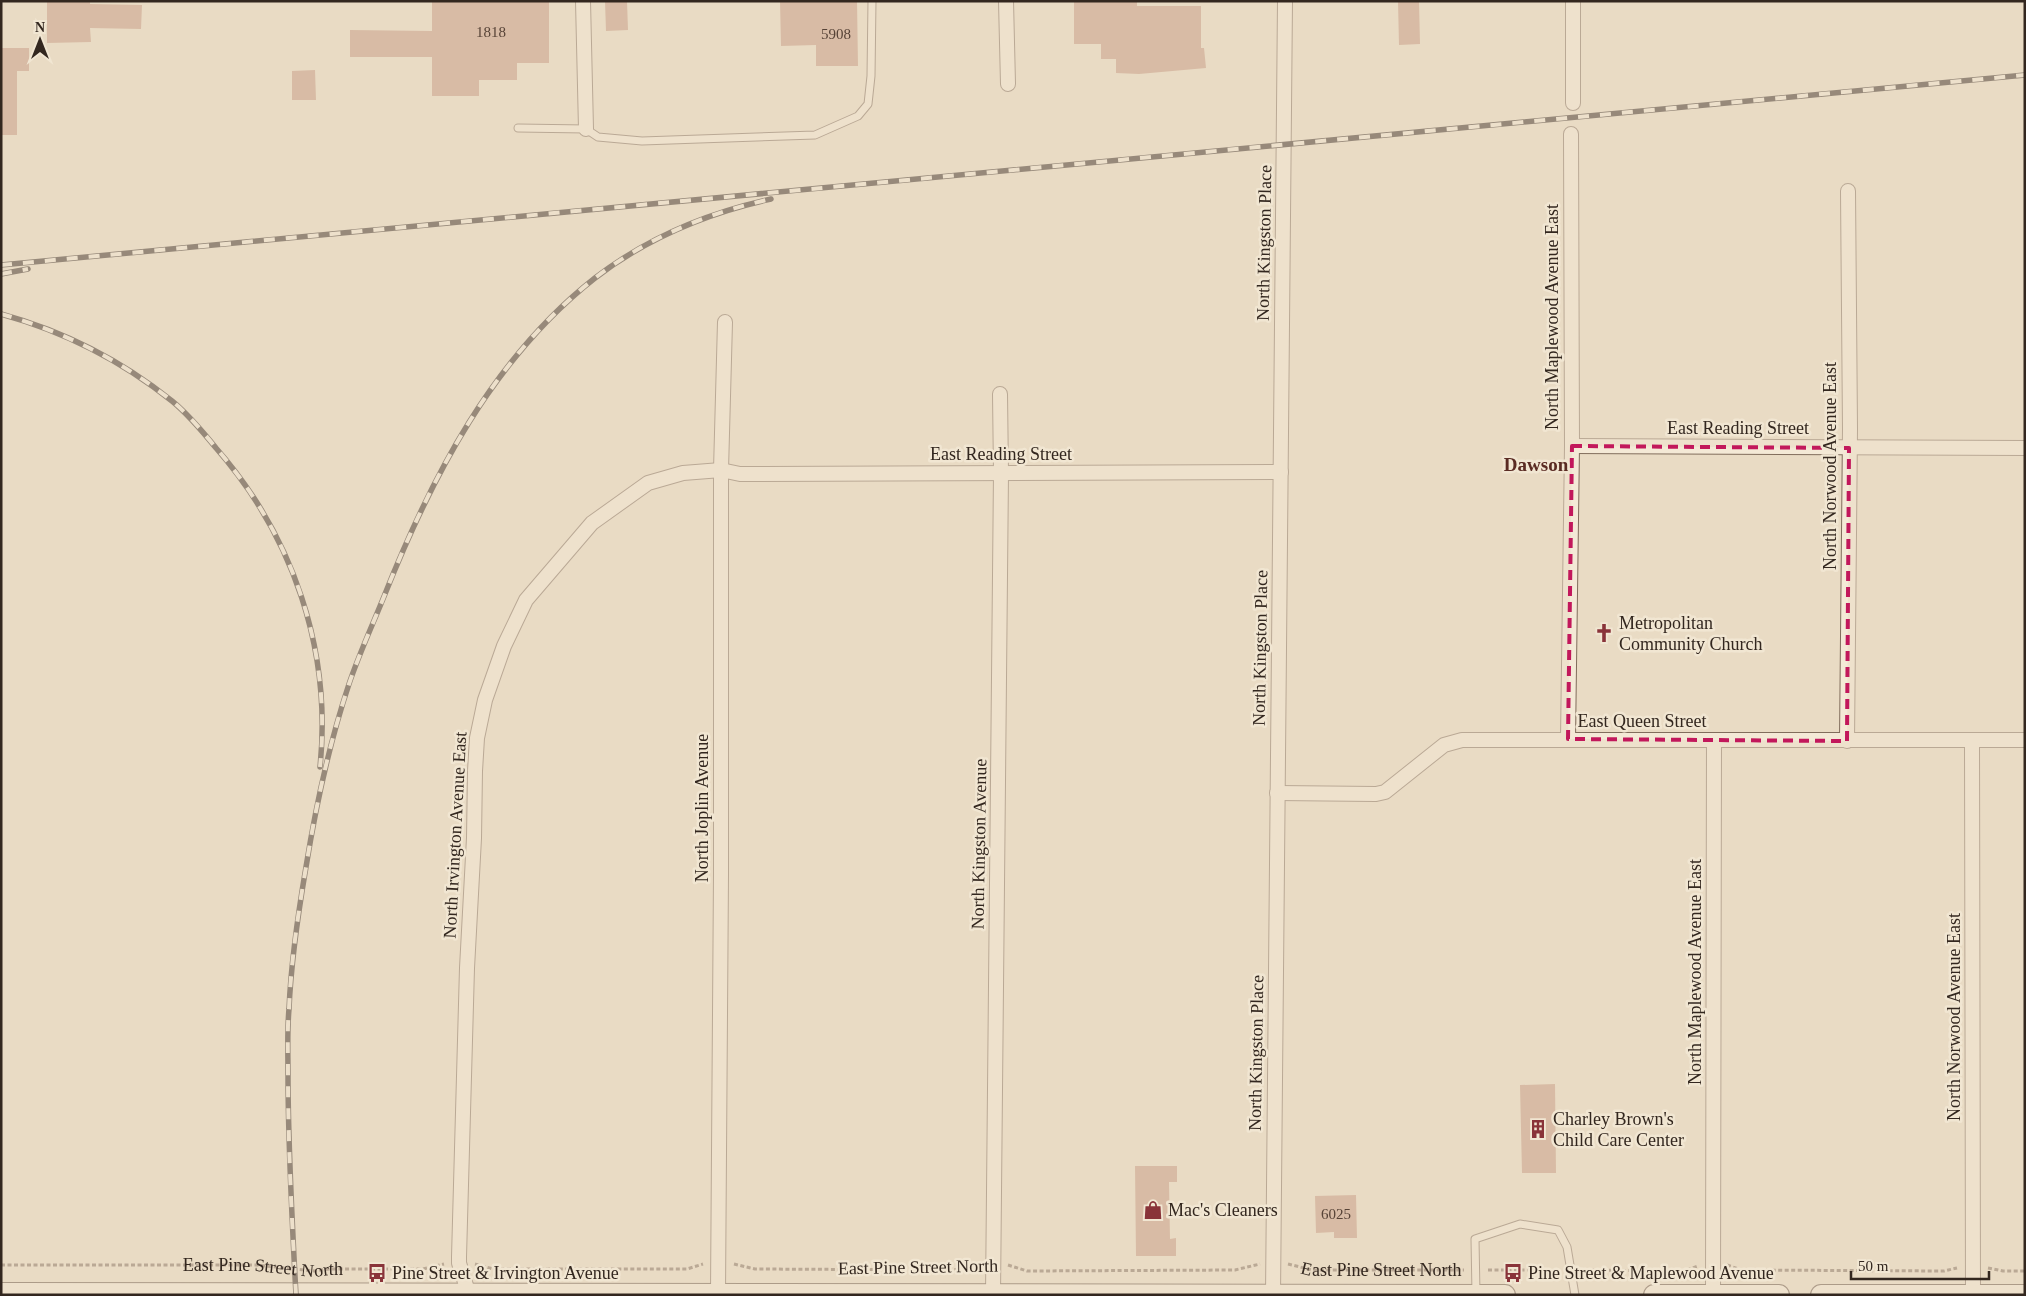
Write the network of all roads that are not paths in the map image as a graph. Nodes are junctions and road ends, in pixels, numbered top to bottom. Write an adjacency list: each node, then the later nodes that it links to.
1 (583, 1): 9 (street)
2 (872, 1): 9 (lane)
3 (1006, 1): 6 (street)
4 (1285, 1): 18 (street, North Kingston Place)
5 (1573, 1): 7 (street)
6 (1008, 84)
7 (1573, 103)
8 (518, 128): 9 (lane)
9 (586, 129)
10 (1571, 134): 14 (street, North Maplewood Avenue East)
11 (1848, 191): 15 (street, North Norwood Avenue East)
12 (724, 322): 17 (street, North Joplin Avenue)
13 (1000, 394): 19 (street, North Kingston Avenue)
14 (1572, 446): 15 (street, East Reading Street); 20 (street, North Maplewood Avenue East)
15 (1849, 448): 16 (street, East Reading Street); 24 (street, North Norwood Avenue East)
16 (2025, 448)
17 (721, 470): 19 (street, East Reading Street); 26 (street, North Joplin Avenue); 29 (street, North Irvington Avenue East)
18 (1281, 472): 19 (street, East Reading Street); 25 (street, North Kingston Place)
19 (1001, 473): 31 (street, North Kingston Avenue)
20 (1568, 740): 21 (street, East Queen Street); 25 (street, East Queen Street)
21 (1714, 740): 24 (street, East Queen Street); 34 (street, North Maplewood Avenue East)
22 (1972, 740): 23 (street, East Queen Street); 24 (street, East Queen Street); 35 (street, North Norwood Avenue East)
23 (2025, 740)
24 (1847, 741)
25 (1277, 793): 32 (street, North Kingston Place)
26 (718, 1293): 29 (main road, East Pine Street North); 30 (main road, East Pine Street North)
27 (10, 1294): 28 (main road, East Pine Street North)
28 (138, 1294): 29 (main road, East Pine Street North)
29 (468, 1294)
30 (750, 1294): 31 (main road, East Pine Street North)
31 (993, 1294): 37 (main road, East Pine Street North)
32 (1273, 1294): 33 (main road, East Pine Street North); 37 (main road, East Pine Street North)
33 (1476, 1294): 38 (main road, East Pine Street North); 39 (lane)
34 (1713, 1294): 41 (main road); 42 (main road)
35 (1972, 1294): 36 (main road); 44 (main road)
36 (2025, 1294)
37 (1011, 1295)
38 (1505, 1295)
39 (1575, 1295)
40 (1654, 1295): 41 (main road)
41 (1705, 1295)
42 (1779, 1295)
43 (1821, 1295): 44 (main road)
44 (1912, 1295)

